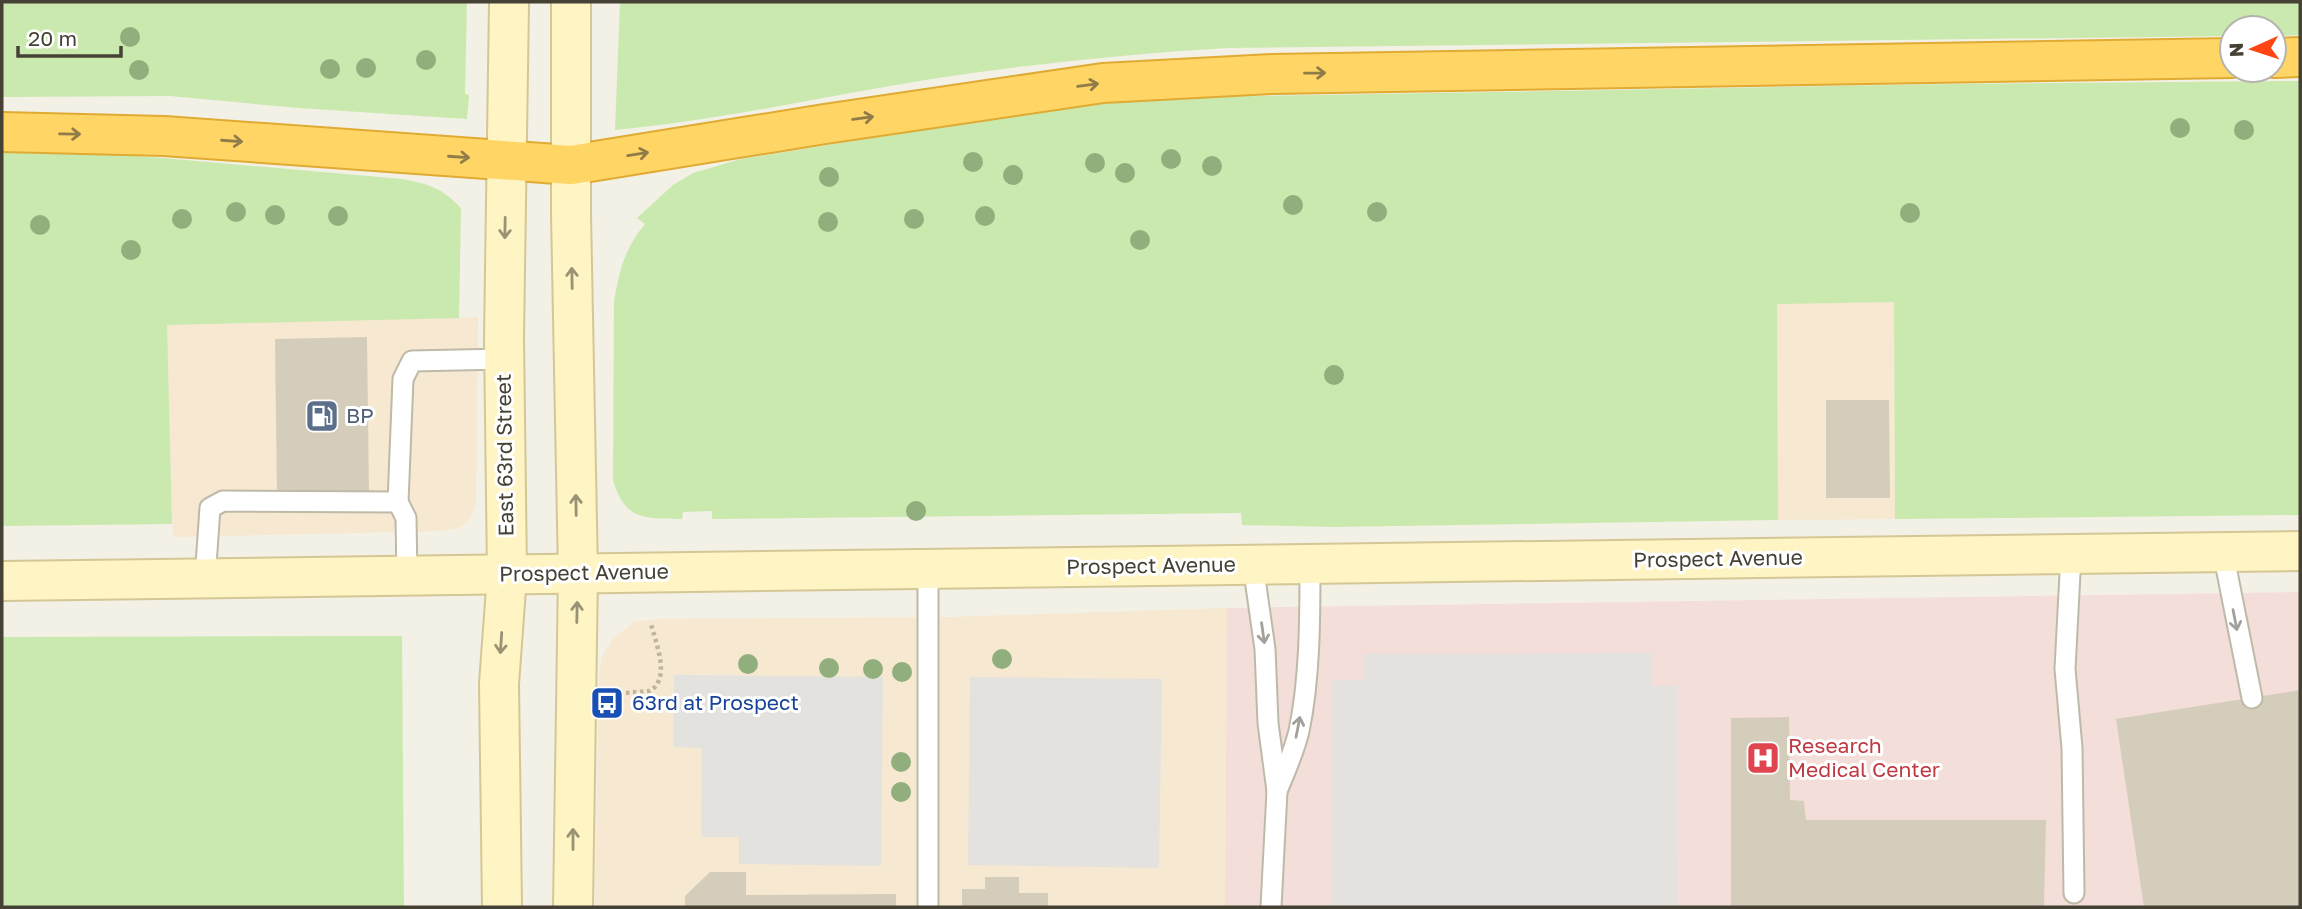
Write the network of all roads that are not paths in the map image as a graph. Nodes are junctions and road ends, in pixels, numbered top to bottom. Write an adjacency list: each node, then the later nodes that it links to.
1 (509, 2): 5 (main road, East 63rd Street)
2 (570, 2): 6 (main road)
3 (2218, 58): 6 (highway, one-way to 3)
4 (2, 132): 5 (highway, one-way to 5)
5 (507, 160): 6 (highway); 7 (main road, East 63rd Street, one-way to 7)
6 (571, 165): 15 (main road, one-way to 6)
7 (503, 359): 8 (lane); 16 (main road, East 63rd Street)
8 (398, 502): 17 (lane); 18 (lane)
9 (2300, 551): 10 (main road, Prospect Avenue)
10 (2223, 552): 11 (main road, Prospect Avenue); 20 (lane, one-way to 20)
11 (2071, 554): 12 (main road, Prospect Avenue); 22 (lane)
12 (1310, 564): 13 (main road, Prospect Avenue); 21 (lane, one-way to 12)
13 (1253, 565): 14 (main road, Prospect Avenue); 21 (lane, one-way to 21)
14 (929, 569): 15 (main road, Prospect Avenue); 25 (lane)
15 (578, 574): 16 (main road, Prospect Avenue); 24 (main road, one-way to 15)
16 (507, 575): 17 (main road, Prospect Avenue); 23 (main road, East 63rd Street, one-way to 23)
17 (407, 576): 18 (main road, Prospect Avenue)
18 (205, 579): 19 (main road, Prospect Avenue)
19 (2, 581)
20 (2252, 698)
21 (1277, 791): 26 (lane)
22 (2074, 893)
23 (502, 907)
24 (573, 907)
25 (928, 907)
26 (1271, 907)

